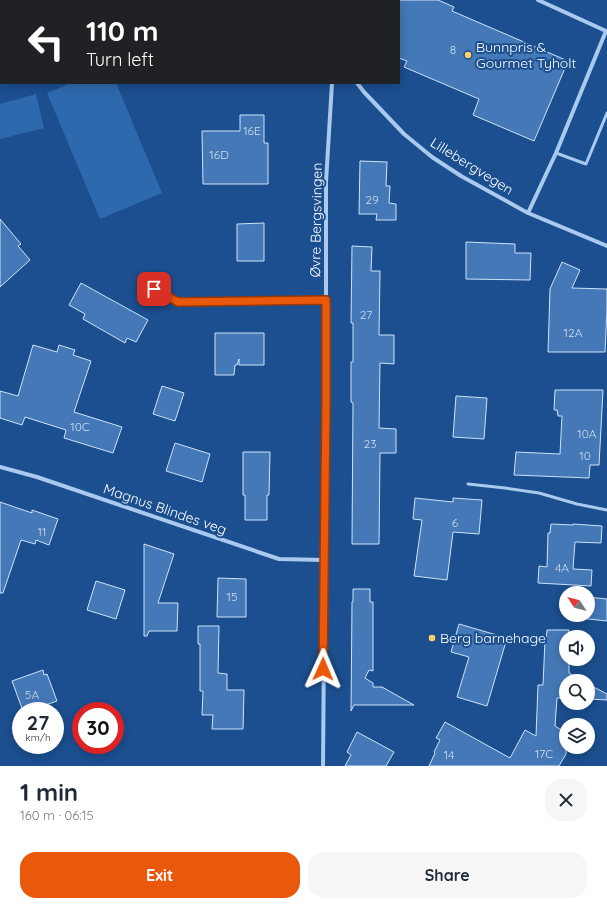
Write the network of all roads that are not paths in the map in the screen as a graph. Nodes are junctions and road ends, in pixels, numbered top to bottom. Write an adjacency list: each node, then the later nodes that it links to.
1 (538, 0): 2 (street)
2 (606, 31): 6 (street)
3 (332, 84): 10 (street, Øvre Bergsvingen)
4 (358, 84): 7 (street, Lillebergvegen)
5 (607, 113): 6 (lane)
6 (556, 153): 7 (street)
7 (528, 213): 8 (street, Lillebergvegen)
8 (607, 246)
9 (142, 282): 10 (lane)
10 (326, 300): 14 (street, Øvre Bergsvingen)
11 (0, 467): 14 (street, Magnus Blindes veg)
12 (468, 484): 13 (lane)
13 (607, 510)
14 (324, 560): 15 (street, Øvre Bergsvingen)
15 (323, 766)

